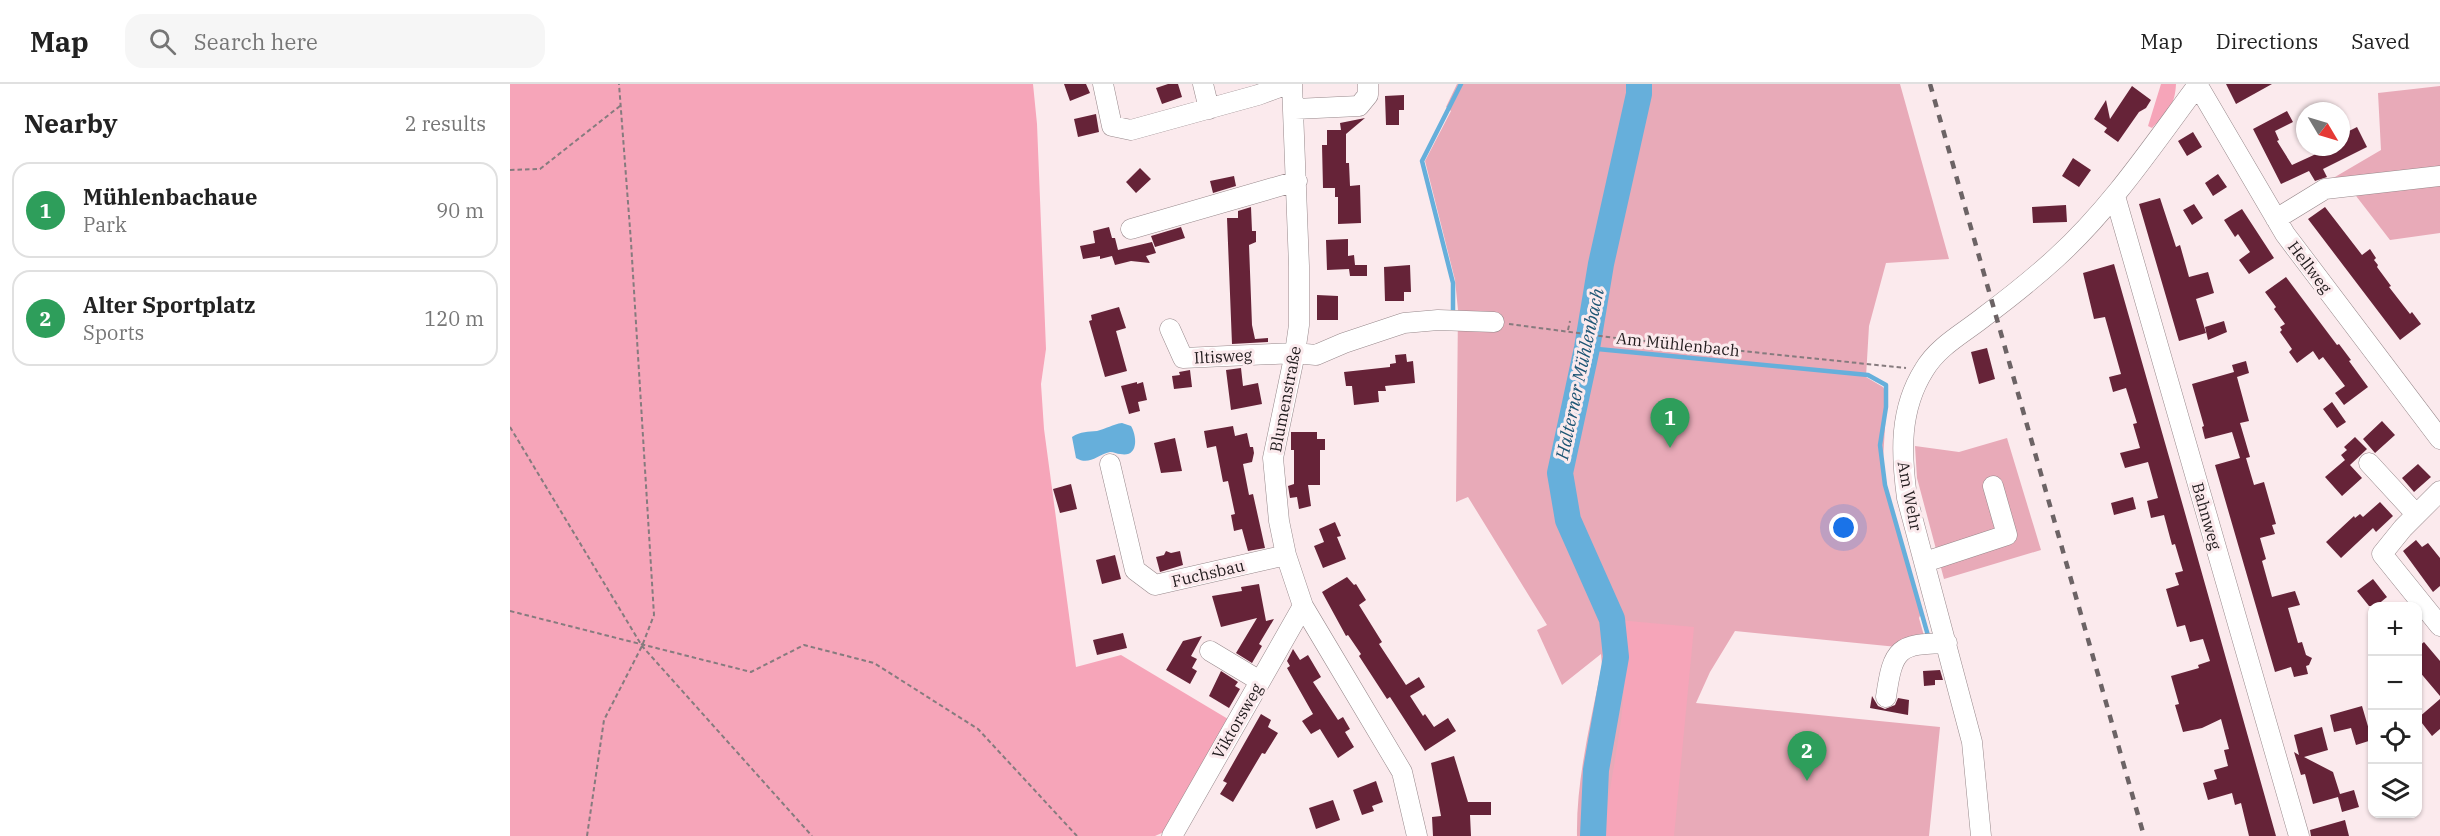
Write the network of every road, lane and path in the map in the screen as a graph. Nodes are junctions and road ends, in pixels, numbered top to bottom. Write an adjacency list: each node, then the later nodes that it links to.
1 (619, 84): 7 (path)
2 (1103, 84): 8 (street)
3 (1203, 84): 8 (street)
4 (1290, 84): 8 (street); 9 (street, Blumenstraße)
5 (1368, 84): 9 (street)
6 (2197, 85): 13 (street, Am Wehr); 14 (street, Hellweg)
7 (620, 106): 10 (path); 35 (path)
8 (1209, 109)
9 (1294, 109): 12 (street, Blumenstraße)
10 (510, 170)
11 (2440, 176): 14 (street)
12 (1297, 181): 15 (street); 20 (street, Blumenstraße)
13 (2115, 196): 21 (street, Am Wehr); 45 (street, Bahnweg)
14 (2276, 219): 23 (street, Hellweg)
15 (1131, 229)
16 (1570, 321): 19 (path)
17 (1494, 322): 19 (path, Am Mühlenbach); 20 (street)
18 (1170, 329): 20 (street, Iltisweg)
19 (1568, 330): 21 (path, Am Mühlenbach)
20 (1295, 353): 29 (street, Blumenstraße)
21 (1923, 370): 30 (street, Am Wehr)
22 (510, 427): 35 (path)
23 (2440, 439)
24 (2369, 463): 28 (street)
25 (1110, 464): 29 (street, Fuchsbau)
26 (1993, 486): 30 (street)
27 (2440, 491): 28 (street)
28 (2416, 514): 33 (street)
29 (1286, 555): 31 (street, Blumenstraße)
30 (1925, 562): 34 (street, Am Wehr)
31 (1304, 606): 37 (street, Viktorsweg); 43 (street, Blumenstraße)
32 (510, 611): 35 (path)
33 (2440, 626)
34 (1947, 643): 38 (street); 44 (street, Am Wehr)
35 (642, 646): 39 (path); 40 (path); 41 (path)
36 (1210, 651): 37 (street)
37 (1260, 681): 42 (street, Viktorsweg)
38 (1886, 697)
39 (587, 836)
40 (812, 836)
41 (1077, 836)
42 (1172, 836)
43 (1417, 836)
44 (1982, 836)
45 (2299, 836)

